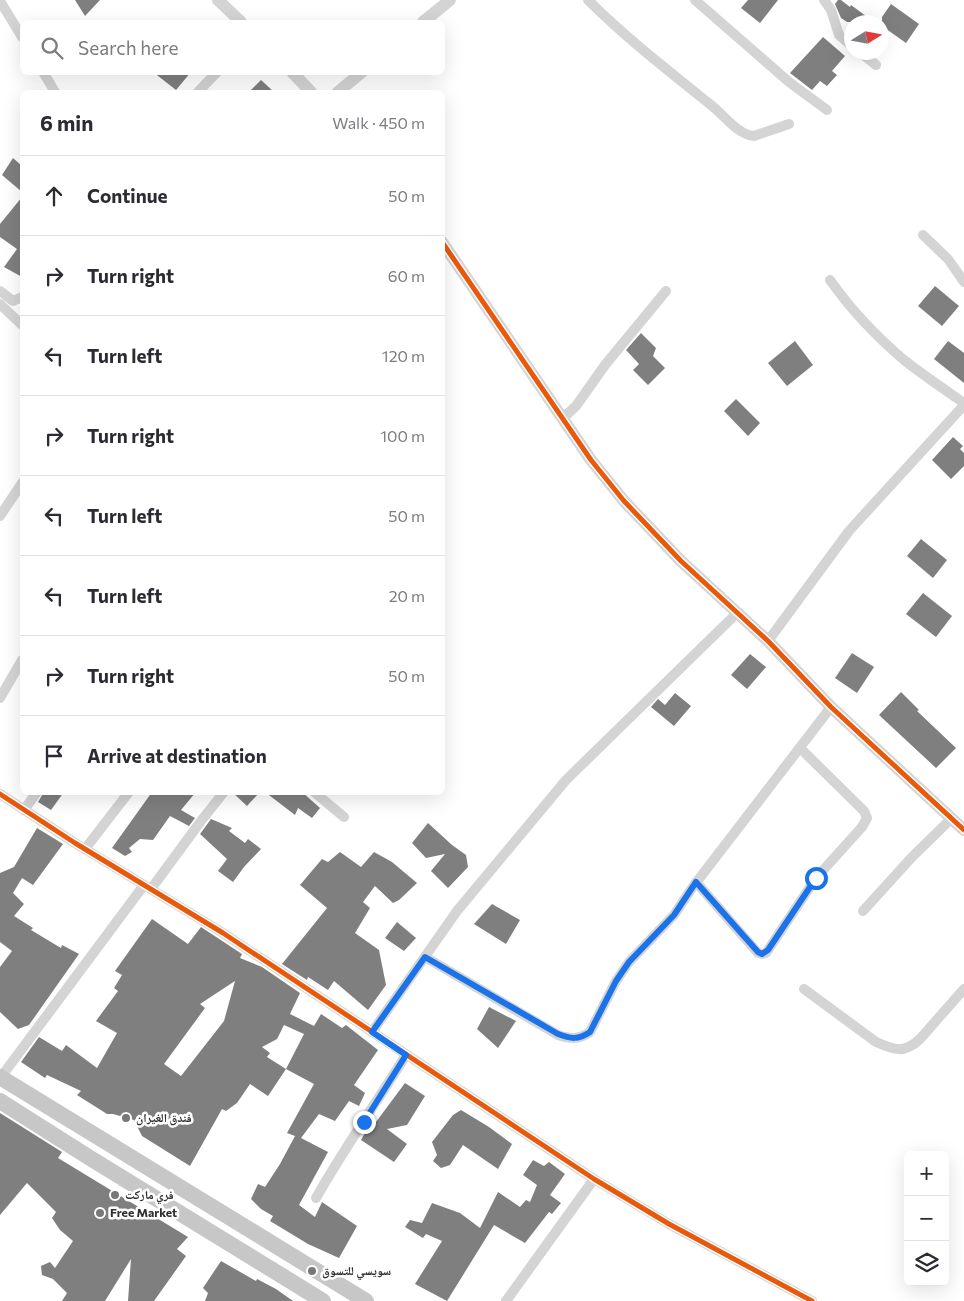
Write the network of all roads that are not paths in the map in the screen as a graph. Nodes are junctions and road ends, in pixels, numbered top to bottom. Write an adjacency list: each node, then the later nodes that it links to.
1 (218, 0): 7 (street)
2 (450, 0): 8 (street)
3 (588, 0): 22 (street)
4 (695, 0): 21 (street)
5 (824, 0): 10 (street)
6 (0, 2): 9 (street)
7 (239, 20)
8 (425, 20)
9 (20, 34)
10 (844, 39)
11 (870, 60): 12 (street)
12 (876, 65)
13 (45, 75): 17 (street)
14 (214, 75): 18 (street)
15 (295, 75): 19 (street)
16 (358, 75): 20 (street)
17 (53, 90)
18 (200, 90)
19 (309, 90)
20 (340, 90)
21 (827, 110)
22 (789, 124)
23 (923, 235): 26 (street)
24 (445, 246): 33 (street)
25 (830, 280): 32 (street)
26 (964, 282)
27 (0, 291): 29 (street)
28 (666, 291): 33 (street)
29 (20, 299)
30 (0, 304): 31 (street)
31 (20, 323)
32 (964, 404): 37 (street)
33 (562, 419): 36 (street)
34 (20, 486): 35 (street)
35 (0, 516)
36 (736, 614): 37 (street); 55 (street)
37 (768, 641): 40 (street)
38 (20, 663): 39 (street)
39 (0, 698)
40 (831, 707): 41 (street); 49 (street)
41 (800, 748): 52 (street); 52 (street)
42 (0, 794): 47 (street)
43 (35, 795): 47 (street)
44 (127, 795): 51 (street)
45 (222, 795): 53 (street)
46 (318, 795): 48 (street)
47 (24, 810): 51 (street)
48 (344, 817)
49 (951, 819): 50 (street); 54 (street)
50 (964, 830)
51 (85, 849): 53 (street)
52 (696, 882): 55 (street)
53 (147, 887): 58 (street); 60 (street)
54 (863, 911)
55 (425, 957): 58 (street)
56 (804, 989): 57 (street)
57 (964, 989)
58 (372, 1032): 59 (street)
59 (406, 1055): 62 (street); 63 (street)
60 (0, 1077): 65 (main road)
61 (0, 1101): 64 (main road)
62 (594, 1179): 66 (street); 67 (street)
63 (316, 1198)
64 (323, 1301)
65 (366, 1301)
66 (506, 1301)
67 (812, 1301)

